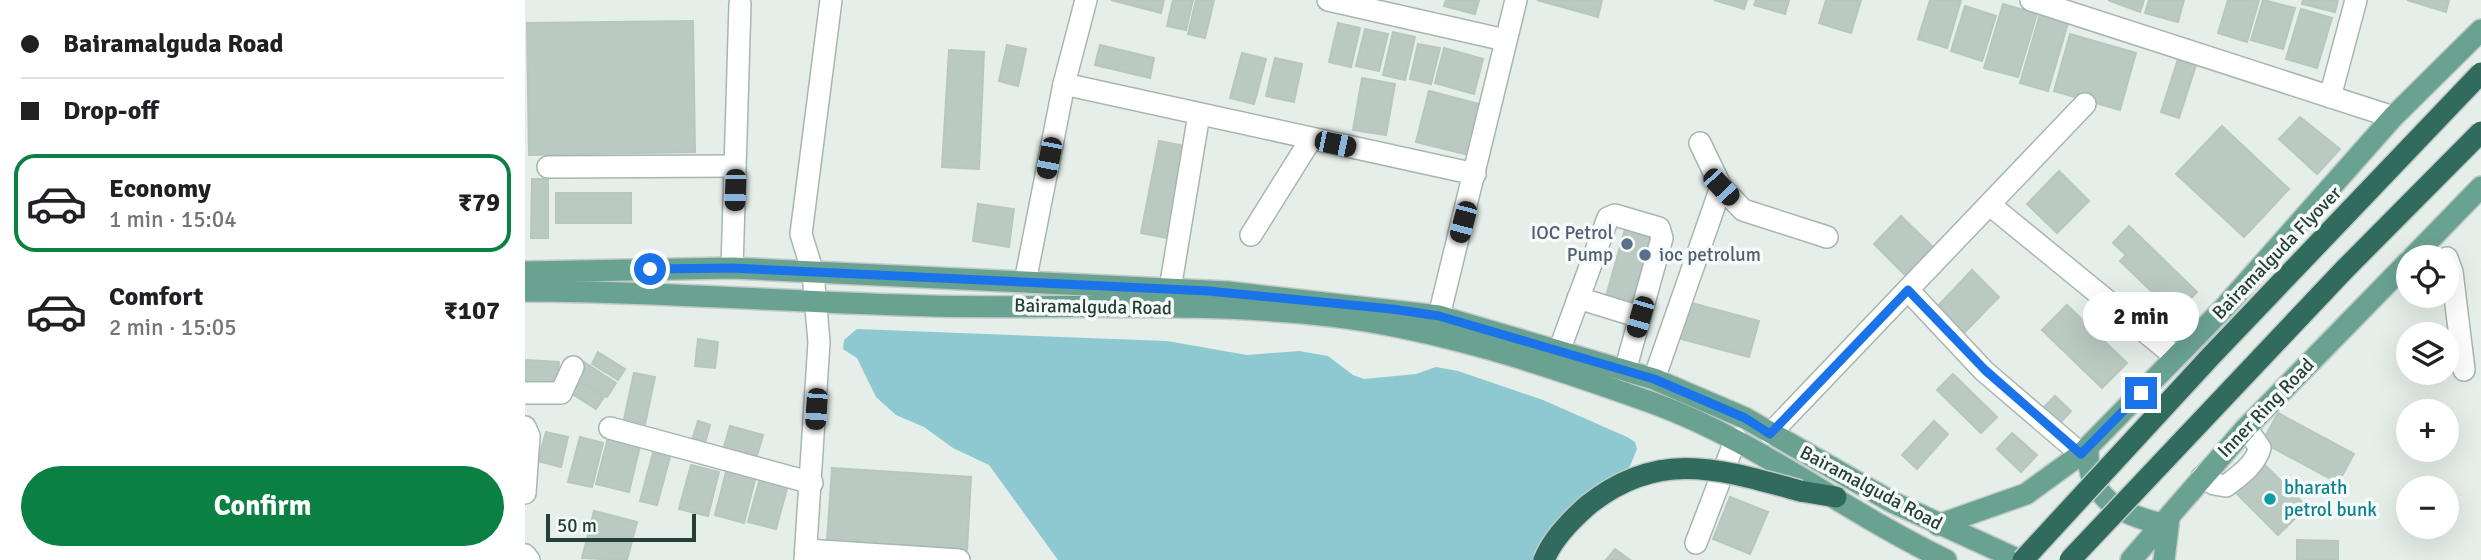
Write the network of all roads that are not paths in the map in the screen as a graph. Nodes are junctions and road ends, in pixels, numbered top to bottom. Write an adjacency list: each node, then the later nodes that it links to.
1 (831, 0): 33 (street)
2 (1086, 0): 12 (street)
3 (1328, 0): 10 (street)
4 (1516, 0): 10 (street)
5 (2031, 0): 8 (street)
6 (2356, 0): 13 (street)
7 (740, 4): 20 (street)
8 (2089, 9): 13 (street)
9 (2481, 30): 16 (main road)
10 (1505, 40): 22 (street)
11 (2481, 73): 70 (highway, Bairamalguda Flyover, bridge)
12 (1064, 85): 15 (street); 36 (street)
13 (2330, 97): 16 (street)
14 (2085, 104): 25 (street)
15 (1199, 114): 18 (street); 37 (street)
16 (2393, 117): 46 (main road)
17 (2481, 132): 71 (highway, bridge)
18 (1311, 139): 22 (street); 27 (street)
19 (1700, 143): 23 (street)
20 (736, 166): 21 (street); 31 (street)
21 (548, 167)
22 (1475, 174): 44 (street)
23 (1721, 187): 28 (street); 51 (street)
24 (2481, 187): 26 (main road)
25 (1990, 205): 38 (street); 46 (street)
26 (2437, 232): 29 (main road); 30 (street)
27 (1251, 235)
28 (1827, 237)
29 (2425, 245)
30 (2442, 245)
31 (732, 268): 32 (main road, Bairamalguda Road); 33 (main road, Bairamalguda Road)
32 (525, 272)
33 (813, 272): 35 (main road, Bairamalguda Road); 41 (street)
34 (2396, 274): 61 (main road, Inner Ring Road)
35 (929, 279): 36 (main road, Bairamalguda Road); 42 (main road)
36 (1025, 282): 37 (main road, Bairamalguda Road)
37 (1170, 289): 44 (main road, Bairamalguda Road)
38 (1908, 290): 55 (street); 57 (street)
39 (525, 291): 41 (main road, Bairamalguda Road)
40 (1578, 298): 45 (street); 45 (street); 47 (street)
41 (817, 300): 42 (main road, Bairamalguda Road); 58 (street)
42 (930, 306): 47 (main road, Bairamalguda Road)
43 (2456, 308): 49 (street)
44 (1439, 316): 47 (main road, Bairamalguda Road)
45 (1640, 317): 50 (street)
46 (2176, 357): 57 (main road)
47 (1565, 360): 50 (main road, Bairamalguda Road); 56 (main road, Bairamalguda Road)
48 (573, 367): 52 (street)
49 (2463, 370)
50 (1625, 371): 51 (main road, Bairamalguda Road)
51 (1654, 379): 55 (main road, Bairamalguda Road)
52 (525, 393)
53 (525, 427): 59 (street)
54 (610, 428): 58 (street)
55 (1770, 434): 62 (main road, Bairamalguda Road)
56 (1736, 438): 60 (main road, Bairamalguda Road); 63 (street)
57 (2085, 451): 61 (main road); 62 (main road)
58 (812, 483): 65 (street)
59 (525, 493)
60 (1836, 497): 66 (main road, Bairamalguda Road); 69 (highway, bridge)
61 (2166, 521): 72 (main road, Inner Ring Road); 73 (main road)
62 (1938, 525): 70 (main road, Bairamalguda Road)
63 (1696, 543)
64 (525, 555): 67 (street)
65 (805, 555): 68 (street)
66 (1936, 558)
67 (529, 560)
68 (959, 560)
69 (1544, 560)
70 (2021, 560)
71 (2070, 560)
72 (2131, 560)
73 (2164, 560)

